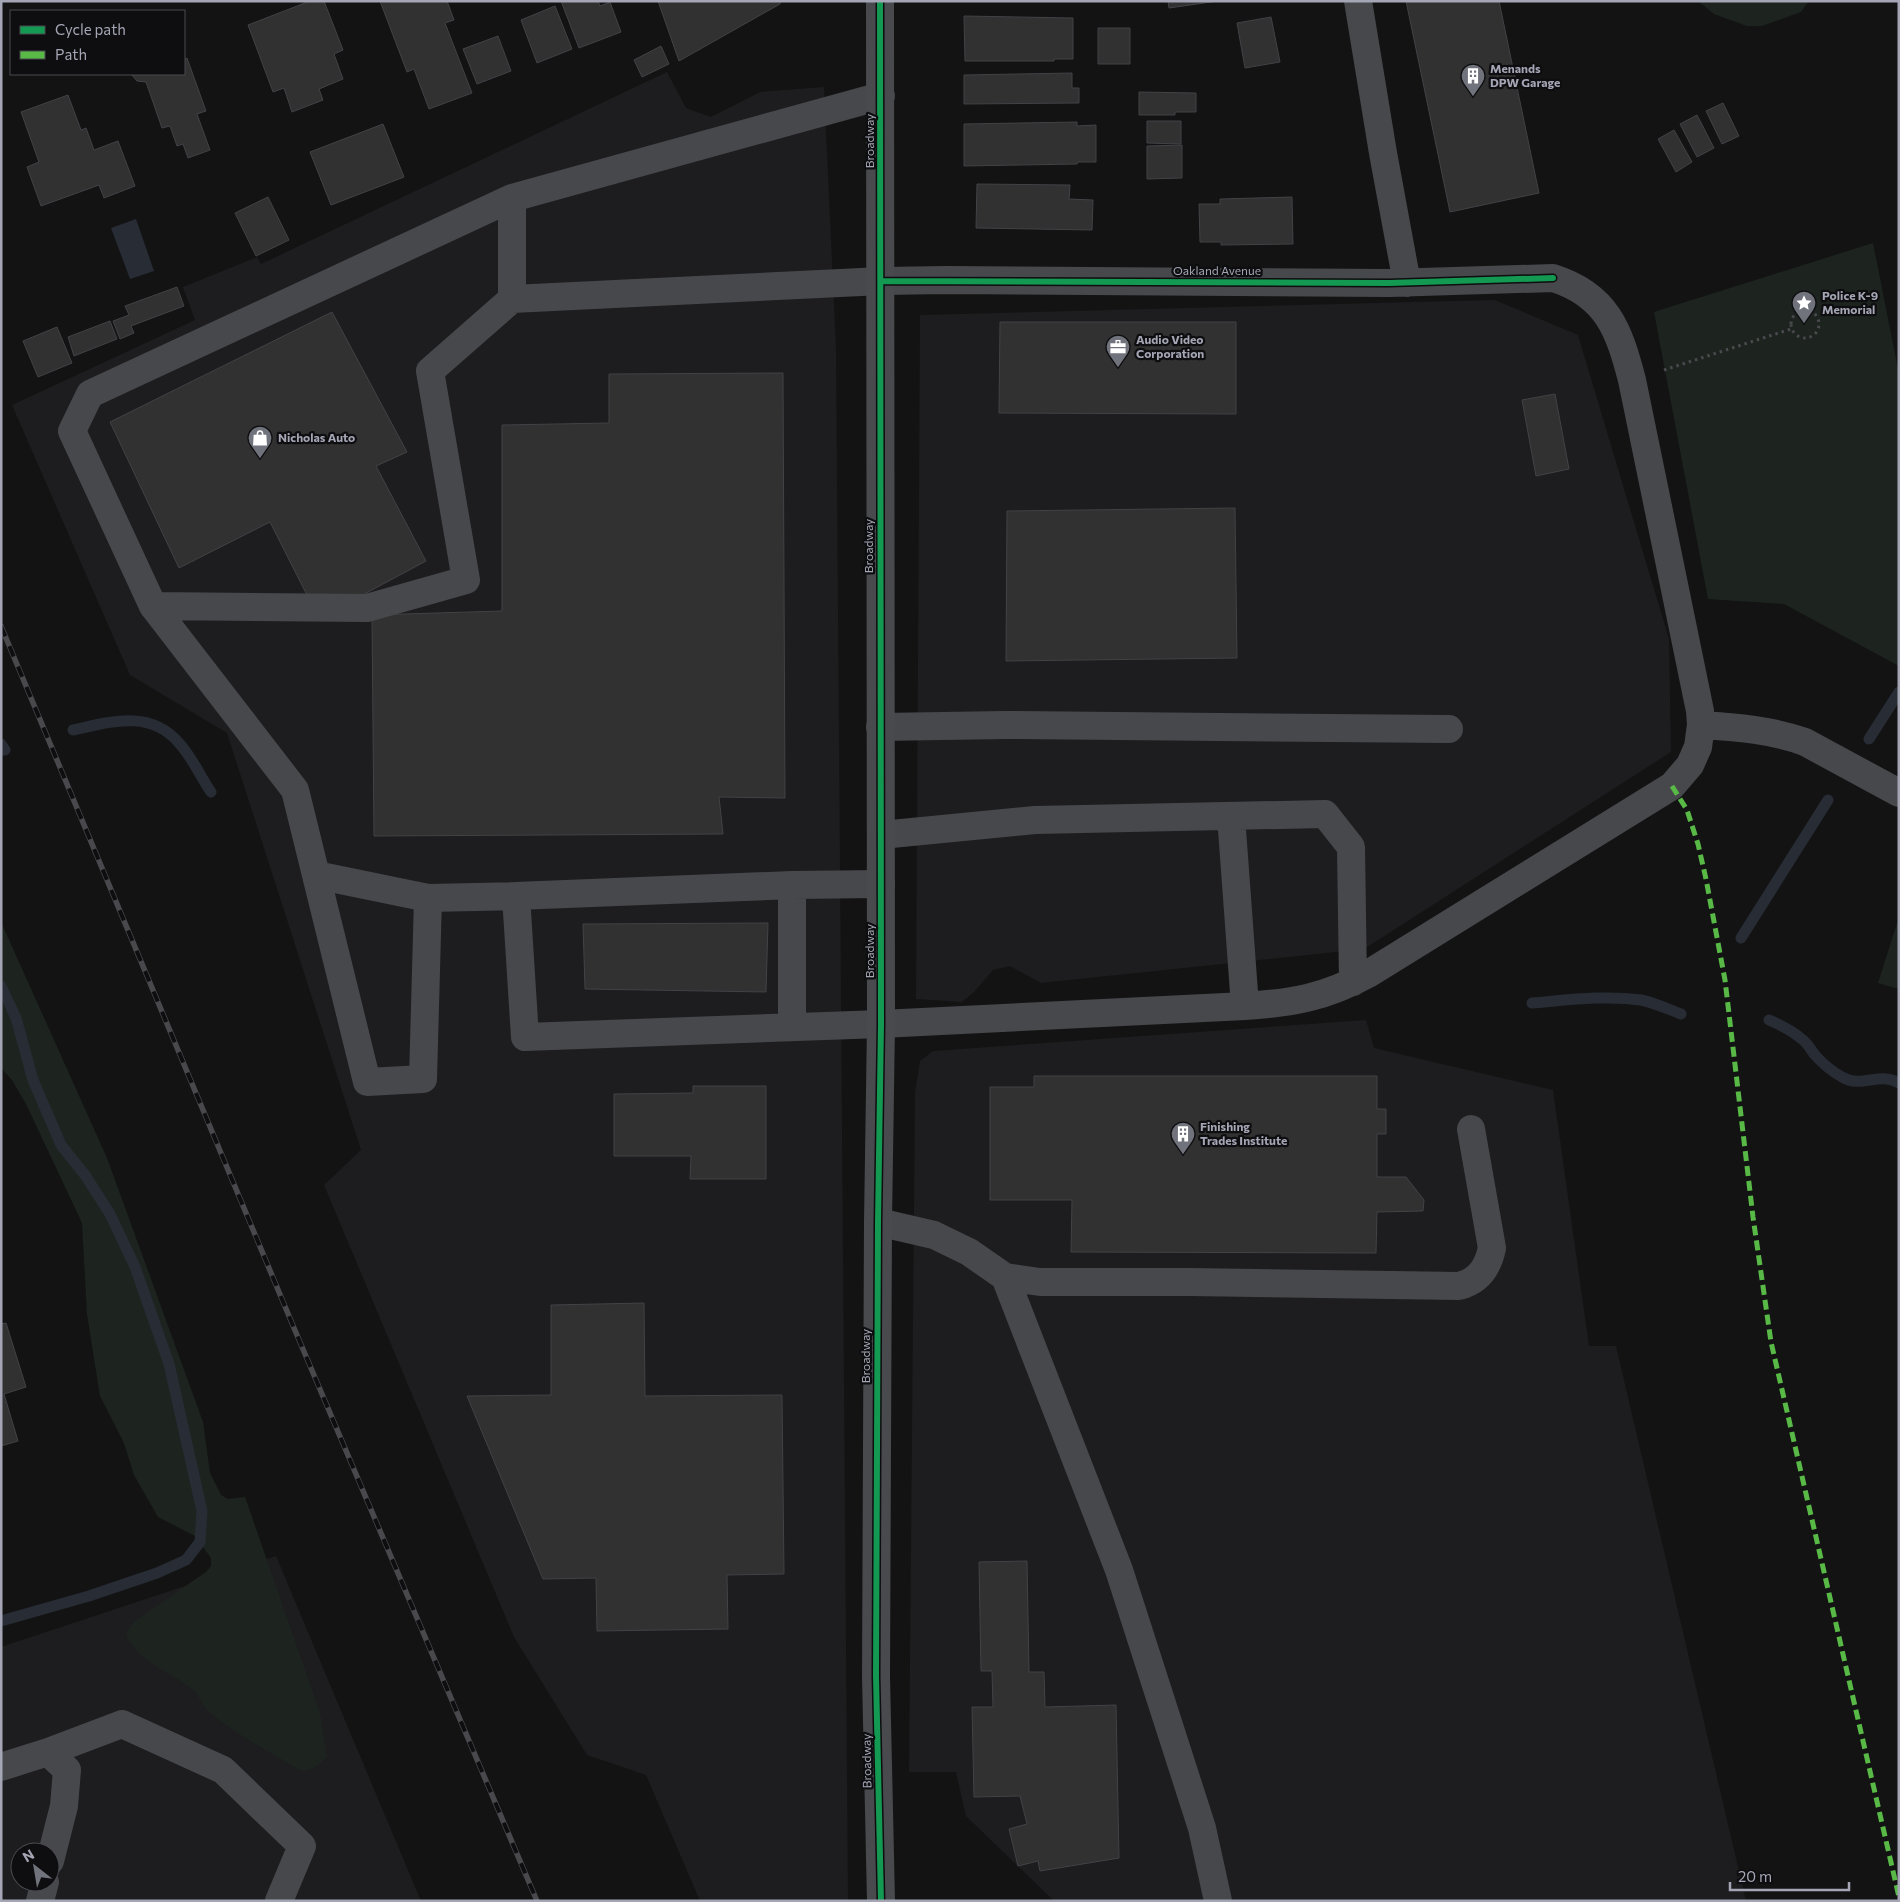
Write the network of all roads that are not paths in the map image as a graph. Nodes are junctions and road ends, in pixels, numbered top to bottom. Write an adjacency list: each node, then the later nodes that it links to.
1 (880, 1): 3 (main road, Broadway)
2 (1358, 1): 6 (street)
3 (881, 96): 4 (street); 5 (main road, Broadway)
4 (512, 198): 7 (street); 8 (street)
5 (882, 281): 6 (street, Oakland Avenue); 7 (street, Oakland Avenue); 10 (main road, Broadway)
6 (1407, 283): 9 (street, Oakland Avenue)
7 (512, 298): 8 (street)
8 (153, 606): 15 (street)
9 (1701, 725): 12 (street); 20 (street)
10 (880, 727): 11 (street); 14 (main road, Broadway)
11 (1449, 729)
12 (1899, 793)
13 (1231, 816): 14 (street); 20 (street); 21 (street)
14 (881, 835): 16 (main road, Broadway)
15 (316, 875): 19 (street); 19 (street)
16 (880, 884): 17 (street); 22 (main road, Broadway)
17 (792, 885): 18 (street); 23 (street)
18 (516, 896): 19 (street); 23 (street)
19 (428, 898)
20 (1353, 982): 21 (street)
21 (1245, 1006): 22 (street)
22 (881, 1024): 23 (street); 25 (main road, Broadway)
23 (792, 1027)
24 (1471, 1129): 26 (street)
25 (878, 1222): 26 (street); 31 (main road, Broadway)
26 (1005, 1277): 32 (street)
27 (48, 1752): 28 (street); 29 (street); 30 (street)
28 (1, 1767)
29 (55, 1842)
30 (279, 1901)
31 (881, 1901)
32 (1218, 1901)

